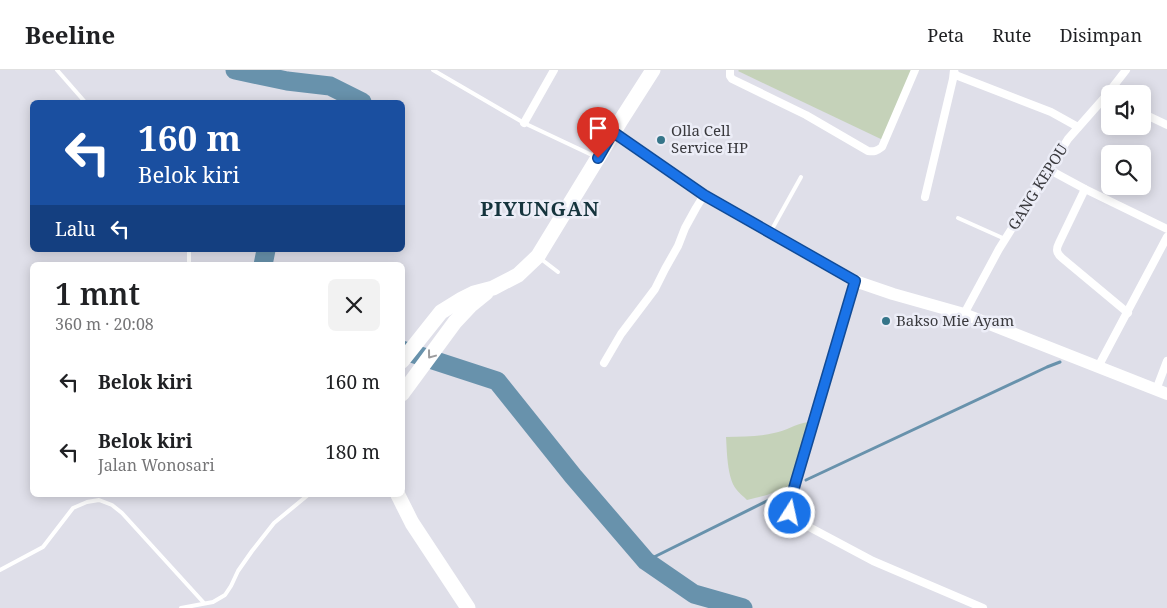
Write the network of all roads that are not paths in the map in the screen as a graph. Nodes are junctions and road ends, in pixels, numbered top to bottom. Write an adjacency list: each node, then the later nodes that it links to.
1 (57, 70): 10 (lane)
2 (433, 70): 13 (lane)
3 (554, 70): 13 (street)
4 (653, 70): 16 (highway)
5 (730, 70): 6 (street)
6 (915, 70)
7 (954, 70): 15 (street); 22 (street)
8 (1126, 70): 9 (street, GANG KEPOU)
9 (1116, 85)
10 (83, 100)
11 (1101, 105): 15 (street, GANG KEPOU)
12 (1151, 118): 14 (street)
13 (524, 123): 17 (lane)
14 (1167, 125)
15 (1078, 127): 18 (street, GANG KEPOU)
16 (613, 132): 17 (highway); 21 (main road)
17 (598, 158): 28 (highway)
18 (1048, 169): 20 (street); 27 (street, GANG KEPOU)
19 (801, 177): 25 (lane)
20 (1085, 189): 24 (street); 32 (street)
21 (704, 195): 25 (main road); 36 (street)
22 (925, 197)
23 (958, 218): 27 (lane)
24 (1167, 229)
25 (770, 233): 30 (main road)
26 (1167, 237): 32 (street)
27 (1005, 239): 33 (street, GANG KEPOU)
28 (538, 256): 29 (lane); 31 (highway)
29 (558, 272)
30 (855, 281): 33 (main road); 46 (street)
31 (493, 288): 34 (highway); 38 (highway, one-way to 38)
32 (1128, 313): 37 (street)
33 (964, 314): 37 (main road)
34 (405, 356)
35 (1167, 361): 39 (street)
36 (604, 363)
37 (1098, 367): 39 (main road)
38 (405, 390)
39 (1162, 392)
40 (306, 497): 43 (lane)
41 (399, 497): 45 (highway)
42 (0, 570): 43 (lane)
43 (204, 603): 44 (lane)
44 (181, 608)
45 (468, 608)
46 (983, 608)

